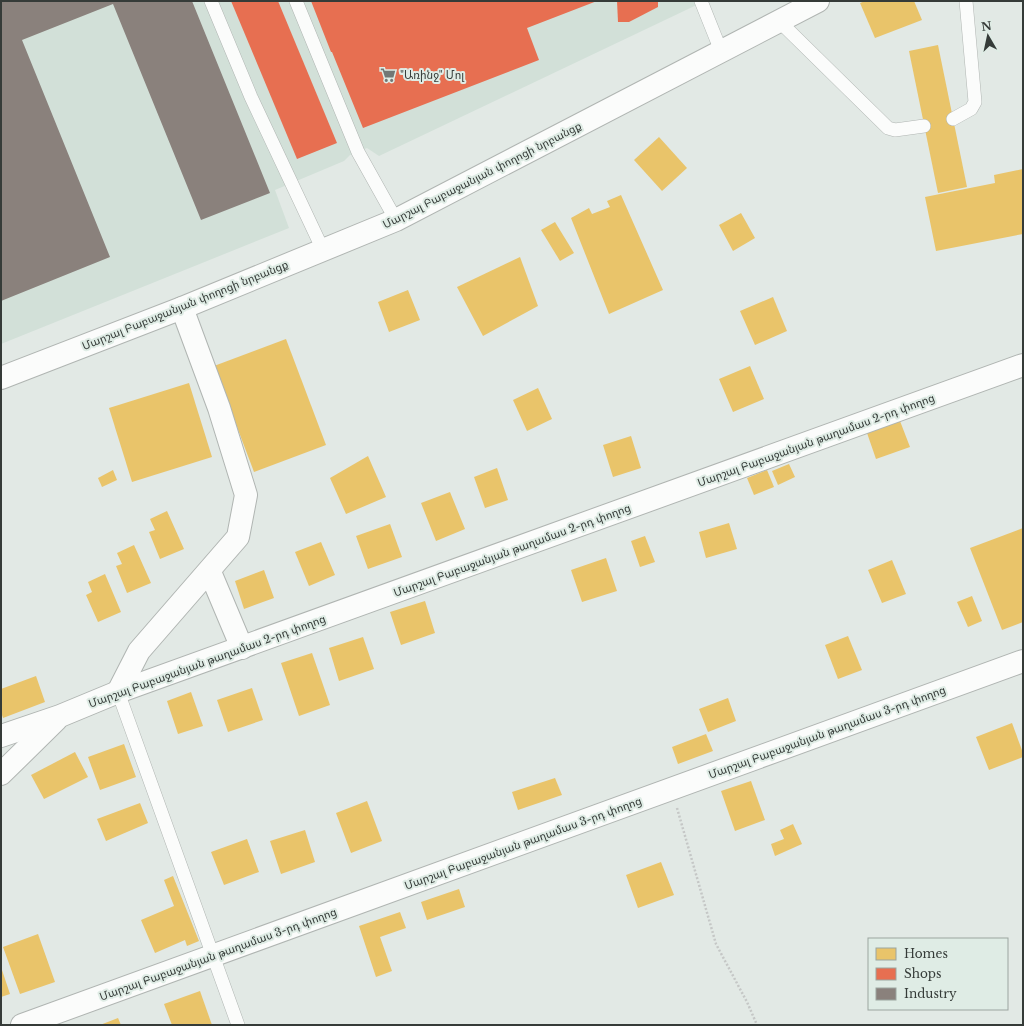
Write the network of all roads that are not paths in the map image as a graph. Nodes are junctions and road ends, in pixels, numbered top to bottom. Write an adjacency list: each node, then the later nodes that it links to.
1 (211, 1): 11 (lane)
2 (296, 1): 10 (lane)
3 (701, 1): 7 (lane)
4 (818, 1): 6 (street, Մարշալ Բաբաջանյան փողոցի նրբանցք)
5 (966, 1): 8 (lane)
6 (779, 21): 7 (street, Մարշալ Բաբաջանյան փողոցի նրբանցք); 9 (lane)
7 (721, 51): 10 (street, Մարշալ Բաբաջանյան փողոցի նրբանցք)
8 (953, 119)
9 (924, 126)
10 (396, 220): 11 (street, Մարշալ Բաբաջանյան փողոցի նրբանցք)
11 (323, 250): 12 (street, Մարշալ Բաբաջանյան փողոցի նրբանցք)
12 (182, 308): 14 (street, Մարշալ Բաբաջանյան փողոցի նրբանցք); 15 (street)
13 (1023, 365): 16 (street, Մարշալ Բաբաջանյան թաղամաս 2-րդ փողոց)
14 (1, 378)
15 (210, 572): 16 (street); 18 (street)
16 (242, 648): 18 (street, Մարշալ Բաբաջանյան թաղամաս 2-րդ փողոց)
17 (1023, 661): 22 (street, Մարշալ Բաբաջանյան թաղամաս 3-րդ փողոց)
18 (118, 692): 19 (street, Մարշալ Բաբաջանյան թաղամաս 2-րդ փողոց); 22 (lane)
19 (60, 716): 20 (street, Մարշալ Բաբաջանյան թաղամաս 2-րդ փողոց); 21 (street)
20 (1, 736)
21 (1, 774)
22 (214, 955): 23 (street, Մարշալ Բաբաջանյան թաղամաս 3-րդ փողոց); 24 (lane)
23 (22, 1025)
24 (238, 1025)

